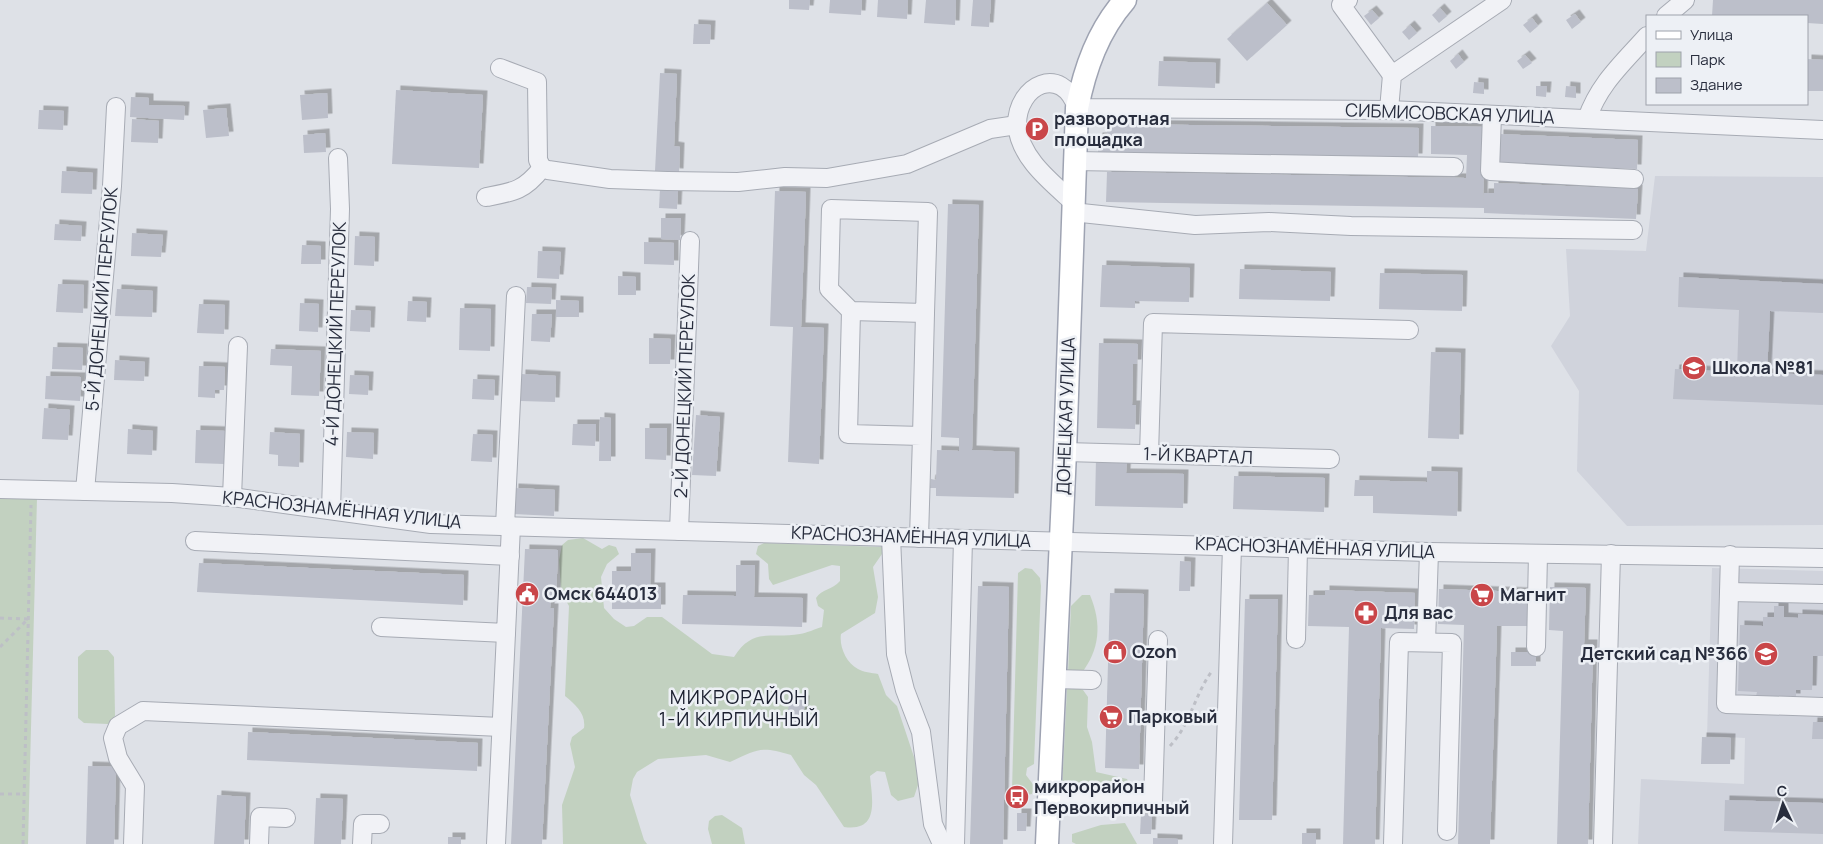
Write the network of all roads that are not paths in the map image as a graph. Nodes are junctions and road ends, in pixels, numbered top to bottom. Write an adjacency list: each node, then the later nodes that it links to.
1 (1125, 0): 10 (main road, ДОНЕЦКАЯ УЛИЦА)
2 (1348, 0): 8 (street)
3 (1502, 0): 8 (street)
4 (1685, 0): 5 (street)
5 (1667, 15)
6 (1646, 37): 13 (street)
7 (500, 68): 19 (street)
8 (1392, 75): 11 (street)
9 (116, 107): 35 (street, 5-Й ДОНЕЦКИЙ ПЕРЕУЛОК)
10 (1077, 108): 11 (street, СИБМИСОВСКАЯ УЛИЦА); 14 (street); 17 (main road, ДОНЕЦКАЯ УЛИЦА)
11 (1389, 110): 12 (street, СИБМИСОВСКАЯ УЛИЦА)
12 (1492, 115): 13 (street, СИБМИСОВСКАЯ УЛИЦА); 20 (street)
13 (1587, 119): 15 (street, СИБМИСОВСКАЯ УЛИЦА)
14 (1018, 125): 19 (street); 22 (street)
15 (1823, 130)
16 (338, 158): 37 (street, 4-Й ДОНЕЦКИЙ ПЕРЕУЛОК)
17 (1074, 162): 18 (street); 22 (main road, ДОНЕЦКАЯ УЛИЦА)
18 (1454, 167)
19 (542, 168): 21 (street)
20 (1634, 179)
21 (486, 196)
22 (1072, 207): 23 (street); 31 (main road, ДОНЕЦКАЯ УЛИЦА)
23 (1633, 230)
24 (690, 241): 39 (street, 2-Й ДОНЕЦКИЙ ПЕРЕУЛОК)
25 (516, 296): 38 (street)
26 (852, 311): 27 (street); 27 (street); 30 (street)
27 (925, 313): 30 (street)
28 (1409, 330): 32 (street)
29 (238, 346): 36 (street)
30 (922, 436): 41 (street)
31 (1066, 452): 32 (street, 1-Й КВАРТАЛ); 44 (main road, ДОНЕЦКАЯ УЛИЦА)
32 (1149, 454): 33 (street, 1-Й КВАРТАЛ)
33 (1330, 459)
34 (0, 489): 35 (street, КРАСНОЗНАМЁННАЯ УЛИЦА)
35 (85, 491): 36 (street, КРАСНОЗНАМЁННАЯ УЛИЦА)
36 (232, 497): 37 (street, КРАСНОЗНАМЁННАЯ УЛИЦА)
37 (331, 510): 38 (street, КРАСНОЗНАМЁННАЯ УЛИЦА)
38 (508, 526): 39 (street, КРАСНОЗНАМЁННАЯ УЛИЦА); 51 (street)
39 (679, 531): 40 (street, КРАСНОЗНАМЁННАЯ УЛИЦА)
40 (891, 537): 41 (street, КРАСНОЗНАМЁННАЯ УЛИЦА); 73 (street)
41 (919, 538): 42 (street, КРАСНОЗНАМЁННАЯ УЛИЦА)
42 (963, 539): 44 (street, КРАСНОЗНАМЁННАЯ УЛИЦА); 74 (street)
43 (195, 541): 51 (street)
44 (1061, 542): 45 (street, КРАСНОЗНАМЁННАЯ УЛИЦА); 61 (main road, ДОНЕЦКАЯ УЛИЦА)
45 (1232, 546): 46 (street, КРАСНОЗНАМЁННАЯ УЛИЦА); 76 (street)
46 (1298, 548): 47 (street, КРАСНОЗНАМЁННАЯ УЛИЦА); 57 (street)
47 (1429, 552): 48 (street, КРАСНОЗНАМЁННАЯ УЛИЦА); 59 (street)
48 (1538, 554): 49 (street, КРАСНОЗНАМЁННАЯ УЛИЦА); 60 (street)
49 (1611, 554): 50 (street, КРАСНОЗНАМЁННАЯ УЛИЦА); 78 (street)
50 (1730, 555): 52 (street, КРАСНОЗНАМЁННАЯ УЛИЦА); 53 (street)
51 (510, 556): 56 (street)
52 (1823, 558)
53 (1729, 592): 54 (street); 63 (street)
54 (1823, 594)
55 (381, 627): 56 (street)
56 (506, 633): 64 (street)
57 (1296, 639)
58 (1158, 640): 65 (street)
59 (1426, 642): 68 (street); 77 (street)
60 (1536, 647)
61 (1055, 679): 62 (street); 65 (main road, ДОНЕЦКАЯ УЛИЦА)
62 (1092, 680)
63 (1823, 707)
64 (501, 727): 69 (street); 72 (street)
65 (1049, 799): 75 (main road, ДОНЕЦКАЯ УЛИЦА)
66 (286, 818): 70 (street)
67 (380, 824): 71 (street)
68 (1447, 832)
69 (133, 844)
70 (259, 844)
71 (362, 844)
72 (496, 844)
73 (942, 844)
74 (955, 844)
75 (1047, 844)
76 (1223, 844)
77 (1393, 844)
78 (1603, 844)

